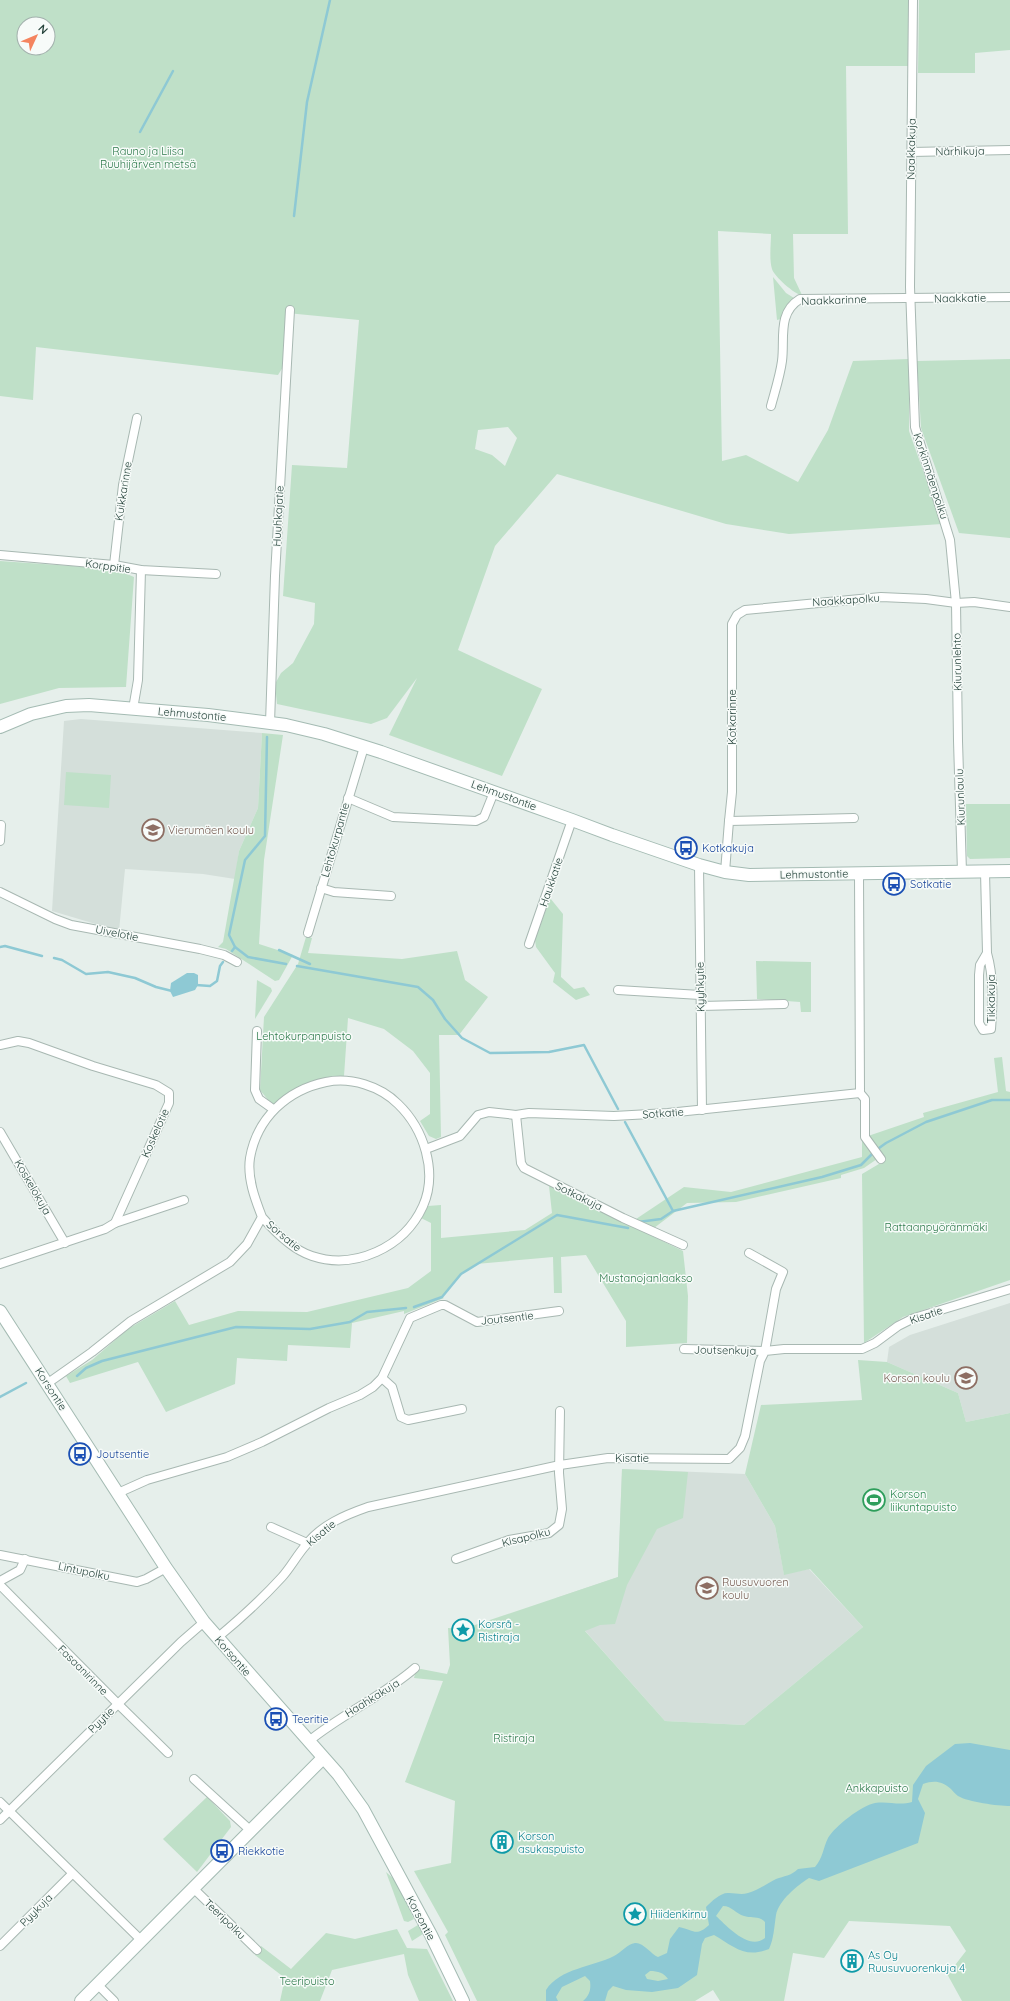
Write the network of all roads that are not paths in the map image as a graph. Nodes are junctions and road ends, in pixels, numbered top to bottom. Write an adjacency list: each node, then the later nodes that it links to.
1 (913, 0): 3 (street, Naakkakuja)
2 (1010, 150): 3 (street, Närhikuja)
3 (911, 152): 5 (street, Naakkakuja)
4 (1010, 297): 5 (street, Naakkatie)
5 (911, 299): 7 (street, Naakkarinne); 13 (street, Korkinmäenpolku)
6 (290, 310): 18 (street, Huuhkajatie)
7 (771, 406)
8 (137, 418): 10 (street, Kuikkarinne)
9 (0, 555): 10 (street, Korppitie)
10 (114, 565): 11 (street, Korppitie)
11 (141, 570): 12 (street, Korppitie); 16 (street)
12 (216, 574)
13 (956, 604): 14 (street, Naakkapolku); 15 (street, Naakkapolku); 17 (street, Kiurunlehto)
14 (1010, 607)
15 (737, 615): 25 (street, Kotkarinne)
16 (133, 709): 18 (main road, Lehmustontie); 19 (main road, Lehmustontie)
17 (958, 721): 31 (street, Kiurunlaulu)
18 (270, 723): 20 (main road, Lehmustontie)
19 (0, 727)
20 (364, 747): 21 (main road, Lehmustontie); 22 (street, Lehtokurpantie)
21 (494, 792): 22 (street); 24 (main road, Lehmustontie)
22 (348, 798): 34 (street, Lehtokurpantie)
23 (854, 818): 25 (street)
24 (572, 820): 28 (main road, Lehmustontie); 38 (street, Haukkatie)
25 (728, 821): 30 (street)
26 (1, 825): 27 (street)
27 (0, 841)
28 (700, 865): 30 (main road, Lehmustontie); 42 (street, Kyyhkytie)
29 (1010, 871): 32 (main road, Lehmustontie)
30 (725, 872): 33 (main road, Lehmustontie)
31 (962, 872): 32 (main road, Lehmustontie); 33 (main road, Lehmustontie)
32 (985, 872): 39 (street, Tikkakuja)
33 (859, 874): 47 (street)
34 (321, 888): 36 (street); 37 (street, Lehtokurpantie)
35 (0, 892): 40 (street, Uivelotie)
36 (391, 896)
37 (308, 933)
38 (530, 944)
39 (987, 953): 39 (street, Tikkakuja)
40 (237, 962)
41 (618, 990): 42 (street)
42 (700, 995): 44 (street, Kyyhkytie)
43 (784, 1004): 44 (street)
44 (701, 1006): 49 (street, Kyyhkytie)
45 (257, 1030): 48 (street)
46 (0, 1045): 56 (street, Koskelotie)
47 (860, 1094): 49 (street, Sotkatie); 53 (street)
48 (273, 1109): 52 (street, Sorsatie); 55 (street, Sorsatie)
49 (702, 1110): 50 (street, Sotkatie)
50 (516, 1115): 52 (street, Sotkatie); 58 (street, Sotkakuja)
51 (0, 1132): 57 (street, Koskelokuja)
52 (426, 1149): 55 (street, Sorsatie)
53 (881, 1159)
54 (184, 1200): 56 (street)
55 (262, 1217): 67 (street, Sorsatie)
56 (115, 1223): 57 (street)
57 (65, 1243): 60 (street)
58 (683, 1245)
59 (749, 1253): 65 (street)
60 (0, 1264)
61 (1010, 1289): 65 (street, Kisatie)
62 (0, 1311): 67 (main road, Korsontie)
63 (559, 1311): 66 (street, Joutsentie)
64 (684, 1349): 65 (street, Joutsenkuja)
65 (765, 1351): 70 (street, Kisatie)
66 (382, 1378): 68 (street); 71 (street, Joutsentie)
67 (48, 1383): 71 (main road, Korsontie)
68 (462, 1409)
69 (560, 1411): 70 (street)
70 (560, 1465): 73 (street, Kisatie); 76 (street, Kisapolku)
71 (118, 1492): 77 (main road, Korsontie)
72 (271, 1527): 73 (street)
73 (306, 1543): 81 (street, Kisatie)
74 (0, 1554): 75 (street, Lintupolku)
75 (25, 1558): 77 (street, Lintupolku); 78 (street)
76 (456, 1559)
77 (166, 1568): 80 (main road, Korsontie)
78 (0, 1581)
79 (0, 1586): 83 (street, Fasaanirinne)
80 (204, 1622): 81 (main road, Korsontie); 83 (street, Pyytie)
81 (217, 1638): 84 (main road, Korsontie)
82 (415, 1668): 84 (street, Haahkakuja)
83 (118, 1704): 85 (street, Fasaanirinne); 89 (street, Pyytie)
84 (309, 1741): 86 (main road, Korsontie)
85 (168, 1752)
86 (323, 1758): 91 (main road); 100 (main road, Korsontie)
87 (194, 1778): 91 (street)
88 (0, 1802): 89 (street)
89 (8, 1812): 90 (street, Pyytie); 92 (street)
90 (0, 1820)
91 (250, 1830): 93 (main road)
92 (72, 1874): 94 (street); 95 (street, Pyykuja)
93 (193, 1888): 94 (main road); 96 (street, Teeripolku)
94 (141, 1940): 97 (main road)
95 (0, 1946)
96 (257, 1950)
97 (98, 1984): 98 (main road); 99 (street)
98 (81, 2001)
99 (114, 2001)
100 (463, 2001)

